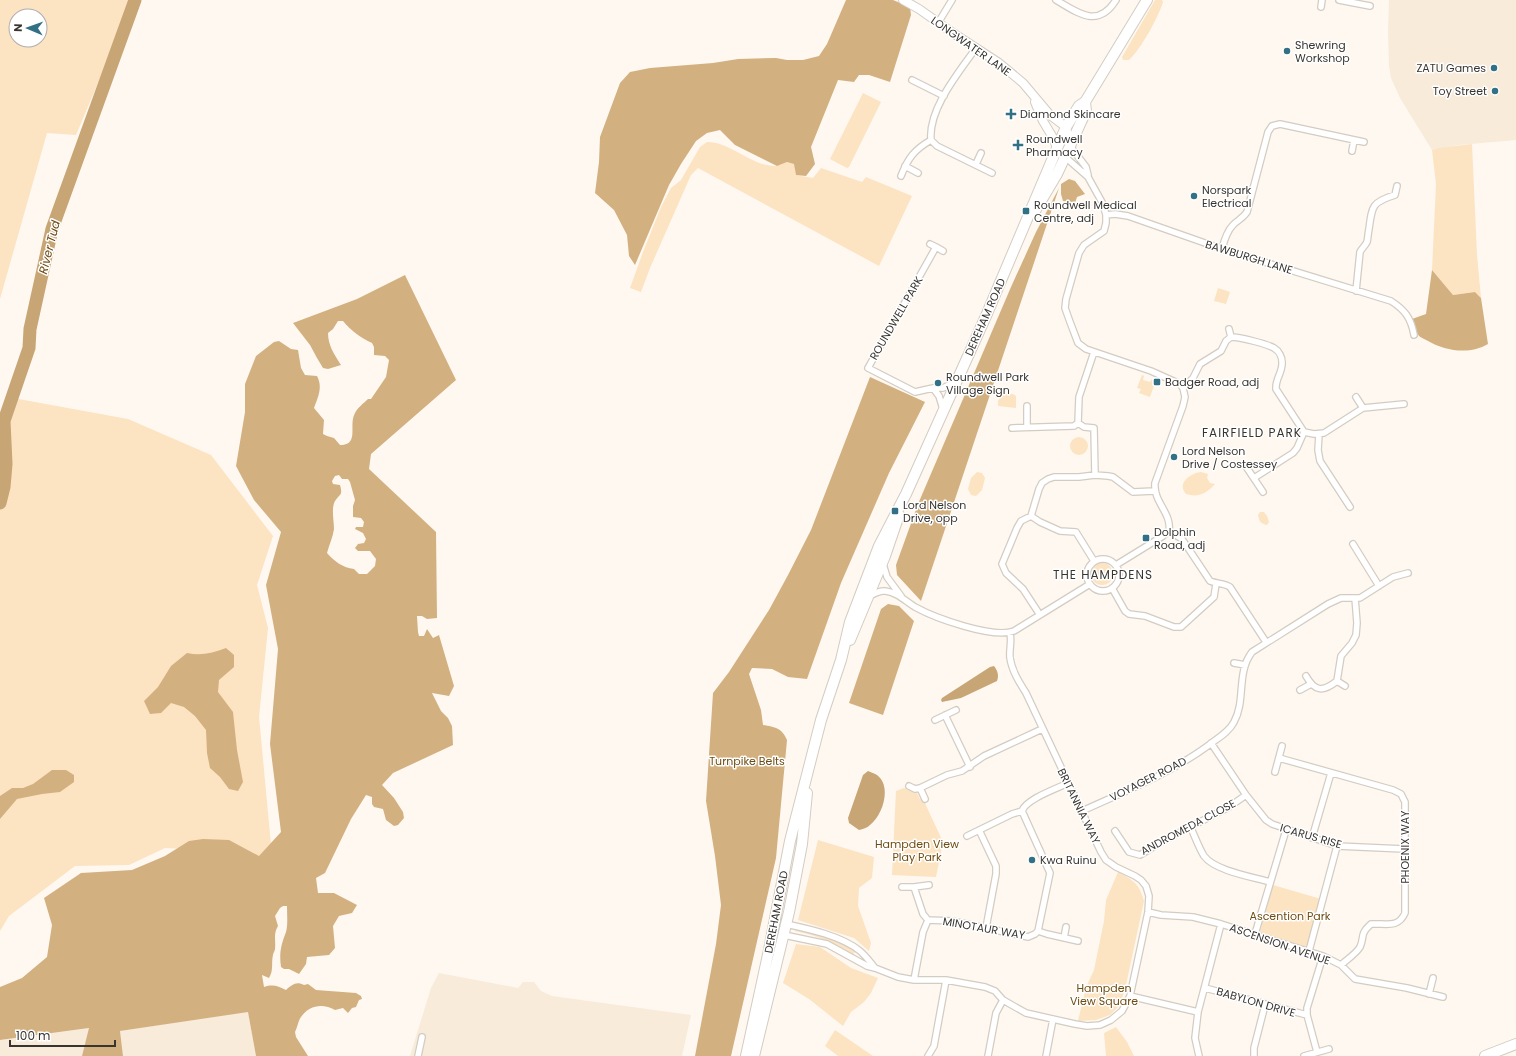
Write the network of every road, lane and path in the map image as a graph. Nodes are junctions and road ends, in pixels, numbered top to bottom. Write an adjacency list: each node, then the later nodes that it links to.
1 (903, 0): 11 (street, LONGWATER LANE)
2 (952, 0): 11 (street)
3 (1056, 0): 4 (street)
4 (1116, 0)
5 (1147, 0): 16 (highway, DEREHAM ROAD)
6 (1322, 0): 10 (street)
7 (1339, 0): 8 (street)
8 (1360, 2): 9 (street)
9 (1370, 6)
10 (1321, 7)
11 (938, 23): 12 (street, LONGWATER LANE)
12 (976, 48): 14 (street); 15 (street, LONGWATER LANE)
13 (912, 80): 14 (street)
14 (944, 96): 18 (street)
15 (1034, 97): 17 (street, LONGWATER LANE); 22 (street, LONGWATER LANE)
16 (1086, 102): 17 (highway, DEREHAM ROAD); 21 (highway, DEREHAM ROAD)
17 (1066, 127): 21 (street); 22 (highway, DEREHAM ROAD)
18 (931, 140): 26 (street); 27 (street)
19 (1354, 140): 20 (street); 23 (street); 37 (street)
20 (1364, 142)
21 (1070, 146): 22 (highway); 25 (highway, DEREHAM ROAD); 31 (street)
22 (1057, 147): 25 (street); 36 (highway, DEREHAM ROAD)
23 (1352, 151)
24 (981, 153): 26 (street)
25 (1065, 157): 31 (street); 36 (highway, DEREHAM ROAD)
26 (976, 164): 29 (street)
27 (905, 166): 28 (street); 30 (street)
28 (918, 173)
29 (992, 173)
30 (901, 176)
31 (1088, 177): 33 (street)
32 (1397, 186): 39 (street)
33 (1106, 215): 37 (street, BAWBURGH LANE); 43 (street)
34 (930, 244): 35 (street)
35 (936, 247): 38 (street); 45 (street, ROUNDWELL PARK)
36 (1014, 248): 44 (highway, DEREHAM ROAD)
37 (1222, 249): 39 (street, BAWBURGH LANE)
38 (943, 251)
39 (1356, 291): 41 (street, BAWBURGH LANE)
40 (1229, 329): 42 (street)
41 (1414, 335)
42 (1231, 337): 46 (street); 55 (street)
43 (1094, 352): 46 (street); 52 (street)
44 (955, 382): 45 (street, ROUNDWELL PARK); 51 (highway, DEREHAM ROAD)
45 (933, 388): 51 (street)
46 (1183, 388): 60 (street)
47 (1356, 397): 50 (street)
48 (1404, 404): 50 (street)
49 (1027, 406): 53 (street)
50 (1363, 408): 56 (street)
51 (944, 409): 62 (highway, DEREHAM ROAD)
52 (1078, 423): 53 (street); 58 (street)
53 (1028, 427): 54 (street)
54 (1012, 428)
55 (1304, 432): 56 (street); 59 (street)
56 (1319, 434): 63 (street)
57 (1245, 465): 59 (street)
58 (1095, 475): 60 (street); 64 (street)
59 (1254, 478): 61 (street)
60 (1154, 491): 65 (street)
61 (1263, 492)
62 (906, 494): 68 (highway, DEREHAM ROAD); 81 (highway, DEREHAM ROAD)
63 (1350, 507)
64 (1031, 516): 67 (street); 78 (street)
65 (1169, 531): 69 (street); 72 (street)
66 (1353, 544): 73 (street)
67 (1094, 561): 69 (street); 71 (street)
68 (883, 562): 75 (highway, DEREHAM ROAD); 76 (street)
69 (1116, 565): 74 (street)
70 (1408, 573): 73 (street)
71 (1090, 584): 74 (street); 78 (street)
72 (1216, 584): 74 (street); 80 (street)
73 (1380, 586): 77 (street)
74 (1112, 588)
75 (868, 597): 76 (street); 81 (highway, DEREHAM ROAD)
76 (902, 597): 79 (street)
77 (1355, 598): 80 (street); 85 (street)
78 (1040, 615): 79 (street)
79 (1010, 633): 92 (street, BRITANNIA WAY)
80 (1266, 642): 83 (street)
81 (841, 660): 97 (highway, DEREHAM ROAD)
82 (1234, 663): 83 (street)
83 (1245, 665): 93 (street, VOYAGER ROAD)
84 (1306, 676): 86 (street)
85 (1337, 681): 86 (street); 87 (street)
86 (1311, 684): 88 (street)
87 (1345, 686)
88 (1300, 690)
89 (956, 710): 90 (street)
90 (945, 715): 91 (street); 96 (street)
91 (935, 720)
92 (1042, 729): 96 (street); 100 (street, BRITANNIA WAY)
93 (1211, 743): 103 (street, ICARUS RISE); 106 (street, VOYAGER ROAD)
94 (1282, 746): 95 (street)
95 (1279, 758): 98 (street); 99 (street, PHOENIX WAY)
96 (970, 767): 102 (street)
97 (809, 769): 121 (highway, DEREHAM ROAD); 124 (highway, DEREHAM ROAD)
98 (1275, 772)
99 (1331, 773): 112 (street); 114 (street, PHOENIX WAY)
100 (1068, 783): 105 (street); 106 (street, BRITANNIA WAY)
101 (909, 786): 102 (street)
102 (920, 788): 104 (street)
103 (1246, 795): 107 (street, ANDROMEDA CLOSE); 109 (street, ICARUS RISE)
104 (925, 799)
105 (1022, 811): 108 (street); 126 (street, MINOTAUR WAY)
106 (1082, 811): 119 (street, BRITANNIA WAY)
107 (1192, 828): 110 (street, ANDROMEDA CLOSE); 115 (street)
108 (979, 830): 111 (street); 125 (street)
109 (1286, 830): 112 (street, ICARUS RISE); 115 (street)
110 (1115, 832)
111 (967, 836)
112 (1312, 838): 113 (street, ICARUS RISE)
113 (1337, 846): 114 (street, ICARUS RISE); 131 (street)
114 (1404, 849): 133 (street, PHOENIX WAY)
115 (1270, 882): 127 (street)
116 (929, 885): 118 (street)
117 (902, 886): 118 (street)
118 (914, 887): 120 (street, MINOTAUR WAY)
119 (1148, 912): 122 (street, ASCENSION AVENUE); 140 (street, BRITANNIA WAY)
120 (928, 920): 125 (street, MINOTAUR WAY); 136 (street, MINOTAUR WAY)
121 (786, 924): 124 (highway); 128 (highway, DEREHAM ROAD); 134 (street, BRITANNIA WAY)
122 (1221, 924): 127 (street, ASCENSION AVENUE); 138 (street)
123 (1066, 926): 129 (street)
124 (774, 927): 128 (highway); 152 (highway, DEREHAM ROAD)
125 (986, 928): 126 (street, MINOTAUR WAY)
126 (1038, 931): 129 (street, MINOTAUR WAY)
127 (1255, 934): 131 (street, ASCENSION AVENUE)
128 (784, 935): 134 (street, BRITANNIA WAY); 153 (highway, DEREHAM ROAD)
129 (1064, 938): 130 (street, MINOTAUR WAY)
130 (1078, 941)
131 (1309, 952): 132 (street, ASCENSION AVENUE)
132 (1323, 956): 133 (street, ASCENSION AVENUE); 145 (street)
133 (1341, 965): 139 (street, ASCENSION AVENUE)
134 (875, 968): 136 (street, BRITANNIA WAY)
135 (1433, 978): 139 (street)
136 (914, 980): 137 (street, BRITANNIA WAY)
137 (946, 980): 142 (street, BRITANNIA WAY); 154 (street)
138 (1205, 988): 143 (street, BABYLON DRIVE); 144 (street)
139 (1429, 994): 141 (street, ASCENSION AVENUE)
140 (1130, 996): 144 (street); 146 (street, BRITANNIA WAY)
141 (1443, 997)
142 (1003, 1000): 146 (street, BRITANNIA WAY); 155 (street)
143 (1265, 1005): 145 (street, BABYLON DRIVE); 158 (street)
144 (1198, 1012): 157 (street)
145 (1307, 1015): 150 (street)
146 (1053, 1019): 156 (street)
147 (422, 1037): 151 (street)
148 (1516, 1044): 160 (highway)
149 (1329, 1048): 150 (street)
150 (1317, 1052): 159 (street)
151 (418, 1056)
152 (746, 1056)
153 (754, 1056)
154 (928, 1056)
155 (988, 1056)
156 (1046, 1056)
157 (1199, 1056)
158 (1254, 1056)
159 (1304, 1056)
160 (1485, 1056)

